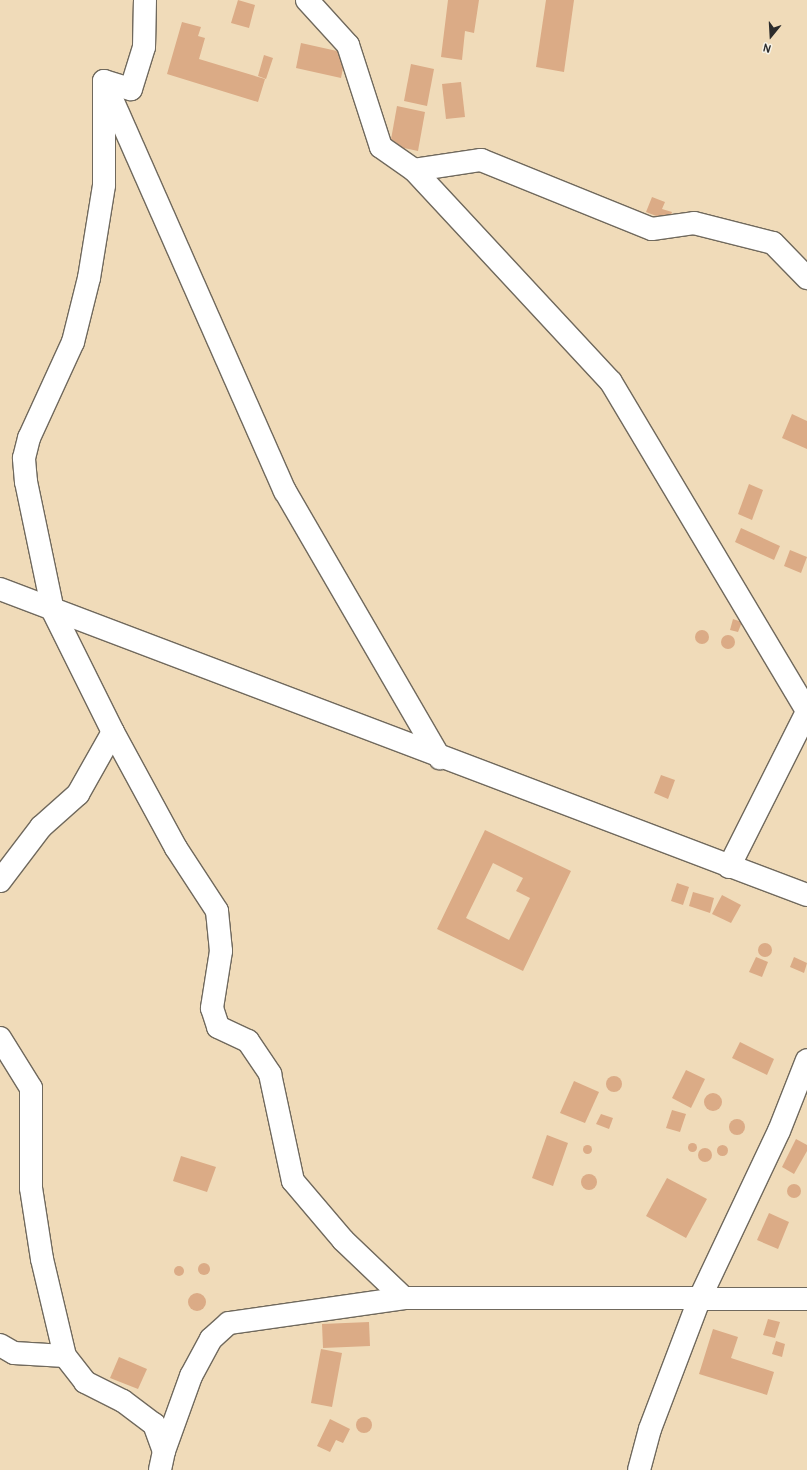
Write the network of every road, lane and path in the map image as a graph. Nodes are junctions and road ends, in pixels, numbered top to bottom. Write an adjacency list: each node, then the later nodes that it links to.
1 (145, 0): 3 (street)
2 (307, 0): 4 (street)
3 (104, 81): 7 (street); 10 (street)
4 (414, 170): 5 (street); 8 (street)
5 (807, 278)
6 (0, 589): 7 (street)
7 (53, 611): 9 (street); 10 (street)
8 (807, 712): 11 (street)
9 (113, 732): 12 (street); 16 (street)
10 (440, 758): 11 (street)
11 (729, 867): 13 (street)
12 (0, 881)
13 (807, 895)
14 (0, 1038): 20 (street)
15 (807, 1060): 18 (street)
16 (404, 1298): 18 (street); 21 (street)
17 (807, 1299): 18 (street)
18 (699, 1300): 22 (street)
19 (0, 1345): 20 (street)
20 (65, 1356): 21 (street)
21 (162, 1461)
22 (639, 1470)

